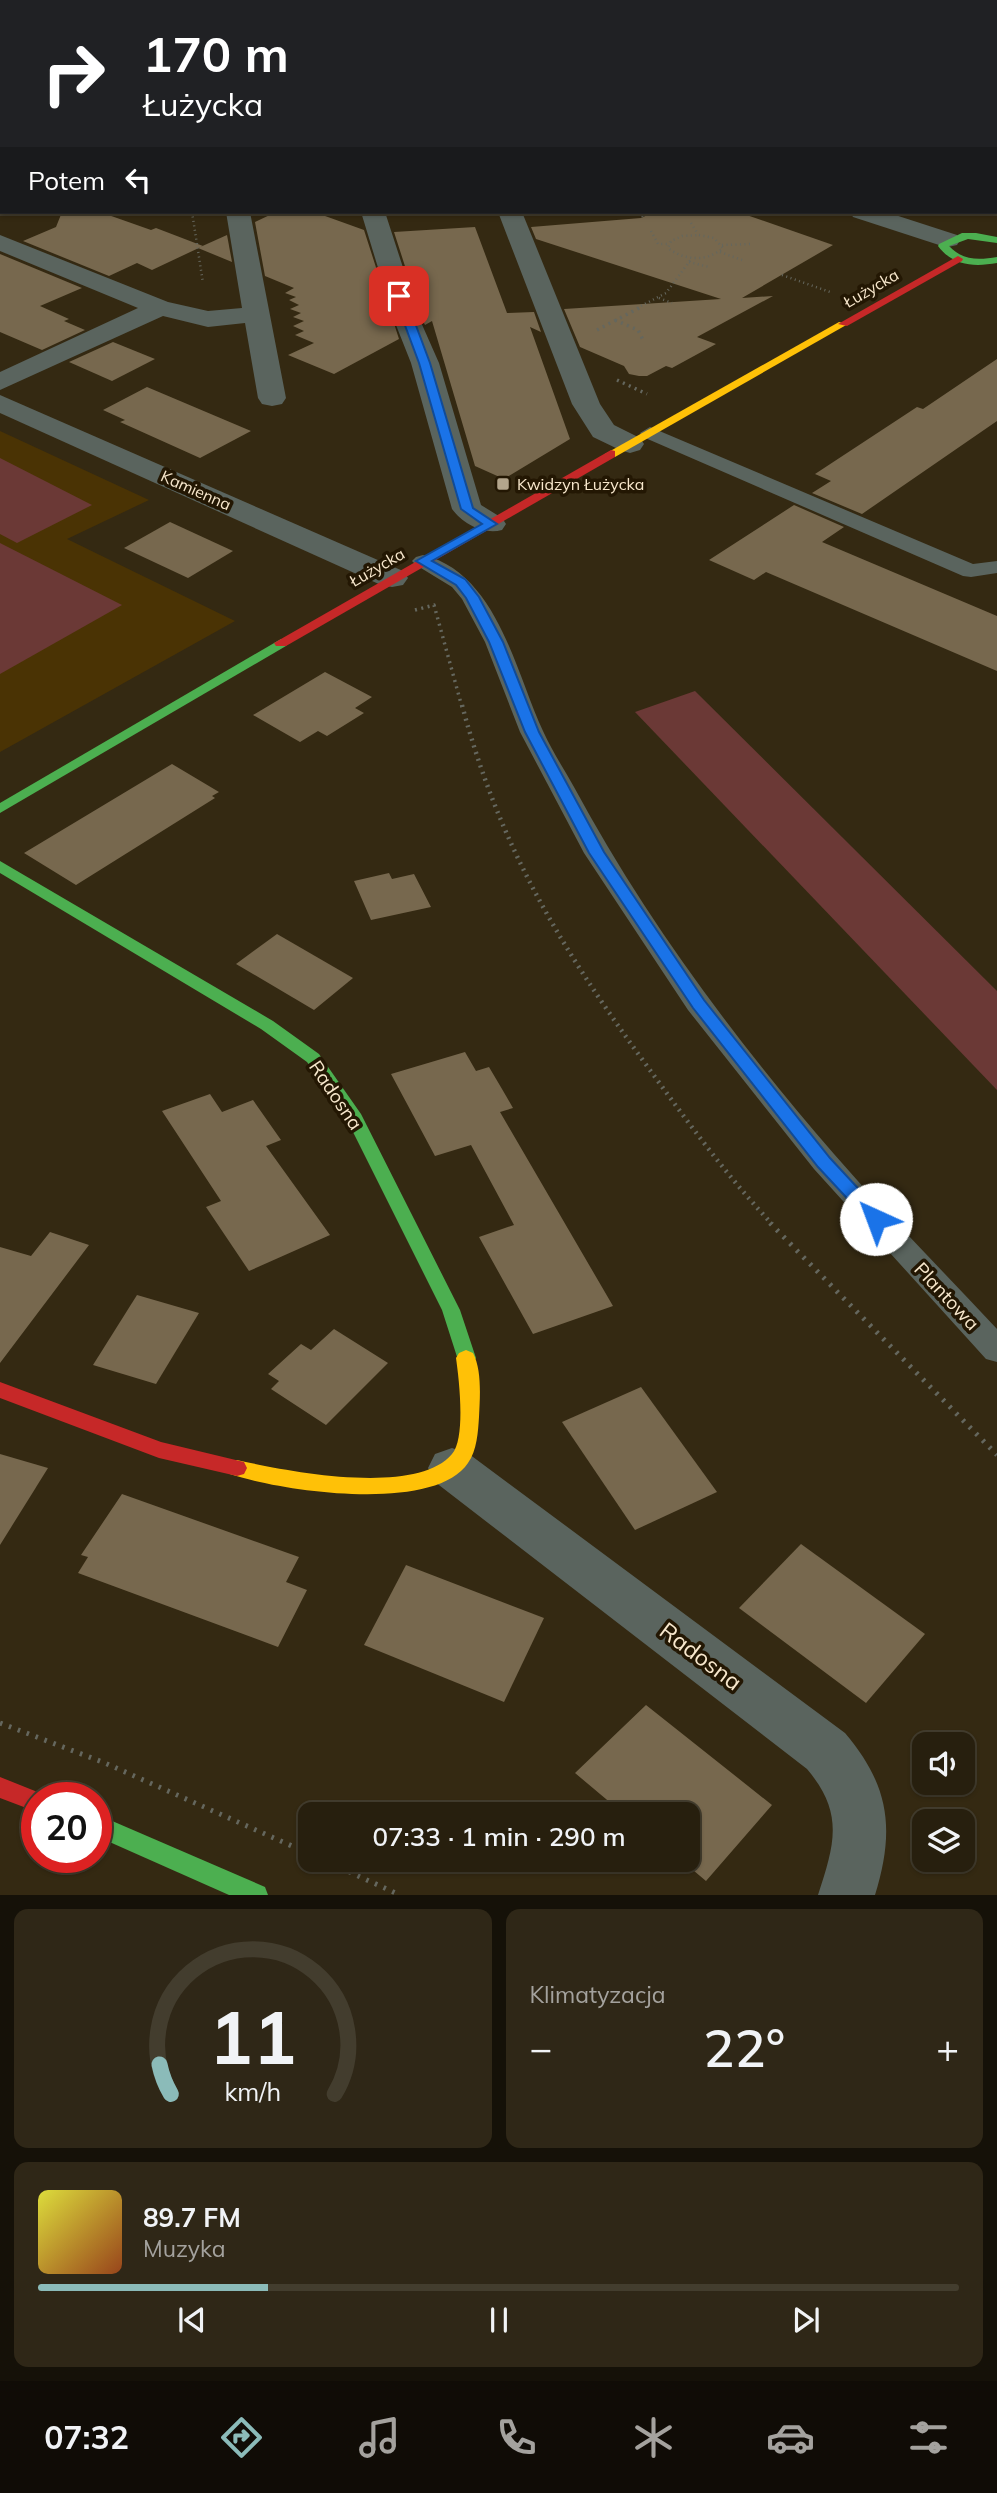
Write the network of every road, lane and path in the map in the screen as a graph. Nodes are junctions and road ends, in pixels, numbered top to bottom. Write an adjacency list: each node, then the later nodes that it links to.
1 (192, 214): 23 (path)
2 (238, 214): 28 (street)
3 (374, 214): 38 (street)
4 (511, 214): 37 (street)
5 (641, 214): 7 (path)
6 (867, 214): 16 (street)
7 (644, 219)
8 (691, 223): 10 (path)
9 (651, 231): 13 (path)
10 (699, 235): 13 (path); 15 (path)
11 (996, 238): 16 (street)
12 (0, 243): 27 (street)
13 (668, 244): 18 (path)
14 (751, 244): 15 (path)
15 (722, 245): 17 (path)
16 (953, 249): 20 (street); 37 (street, Łużycka)
17 (720, 252): 18 (path); 19 (path)
18 (690, 260): 21 (path); 25 (path)
19 (742, 260)
20 (997, 260)
21 (709, 267)
22 (782, 275): 24 (path)
23 (203, 286)
24 (834, 293)
25 (658, 298): 26 (path); 29 (path)
26 (672, 303)
27 (160, 308): 28 (street); 33 (street)
28 (256, 314): 35 (street)
29 (615, 320): 30 (path); 31 (path)
30 (590, 333)
31 (642, 340)
32 (614, 379): 34 (path)
33 (0, 382)
34 (652, 396)
35 (272, 398)
36 (0, 403): 41 (street, Kamienna)
37 (640, 438): 38 (street, Łużycka); 40 (lane)
38 (491, 524): 39 (street, Łużycka)
39 (422, 561): 41 (street, Łużycka); 45 (lane, Plantowa)
40 (997, 567)
41 (392, 578): 43 (street, Łużycka)
42 (434, 605): 47 (path)
43 (0, 808)
44 (0, 866): 48 (street, Radosna)
45 (997, 1350)
46 (0, 1390): 48 (street)
47 (997, 1455)
48 (452, 1468): 57 (street, Radosna)
49 (0, 1723): 53 (path)
50 (0, 1787): 51 (street)
51 (21, 1796)
52 (112, 1832): 55 (street)
53 (298, 1849)
54 (349, 1872): 56 (path)
55 (257, 1895)
56 (400, 1895)
57 (846, 1895)

